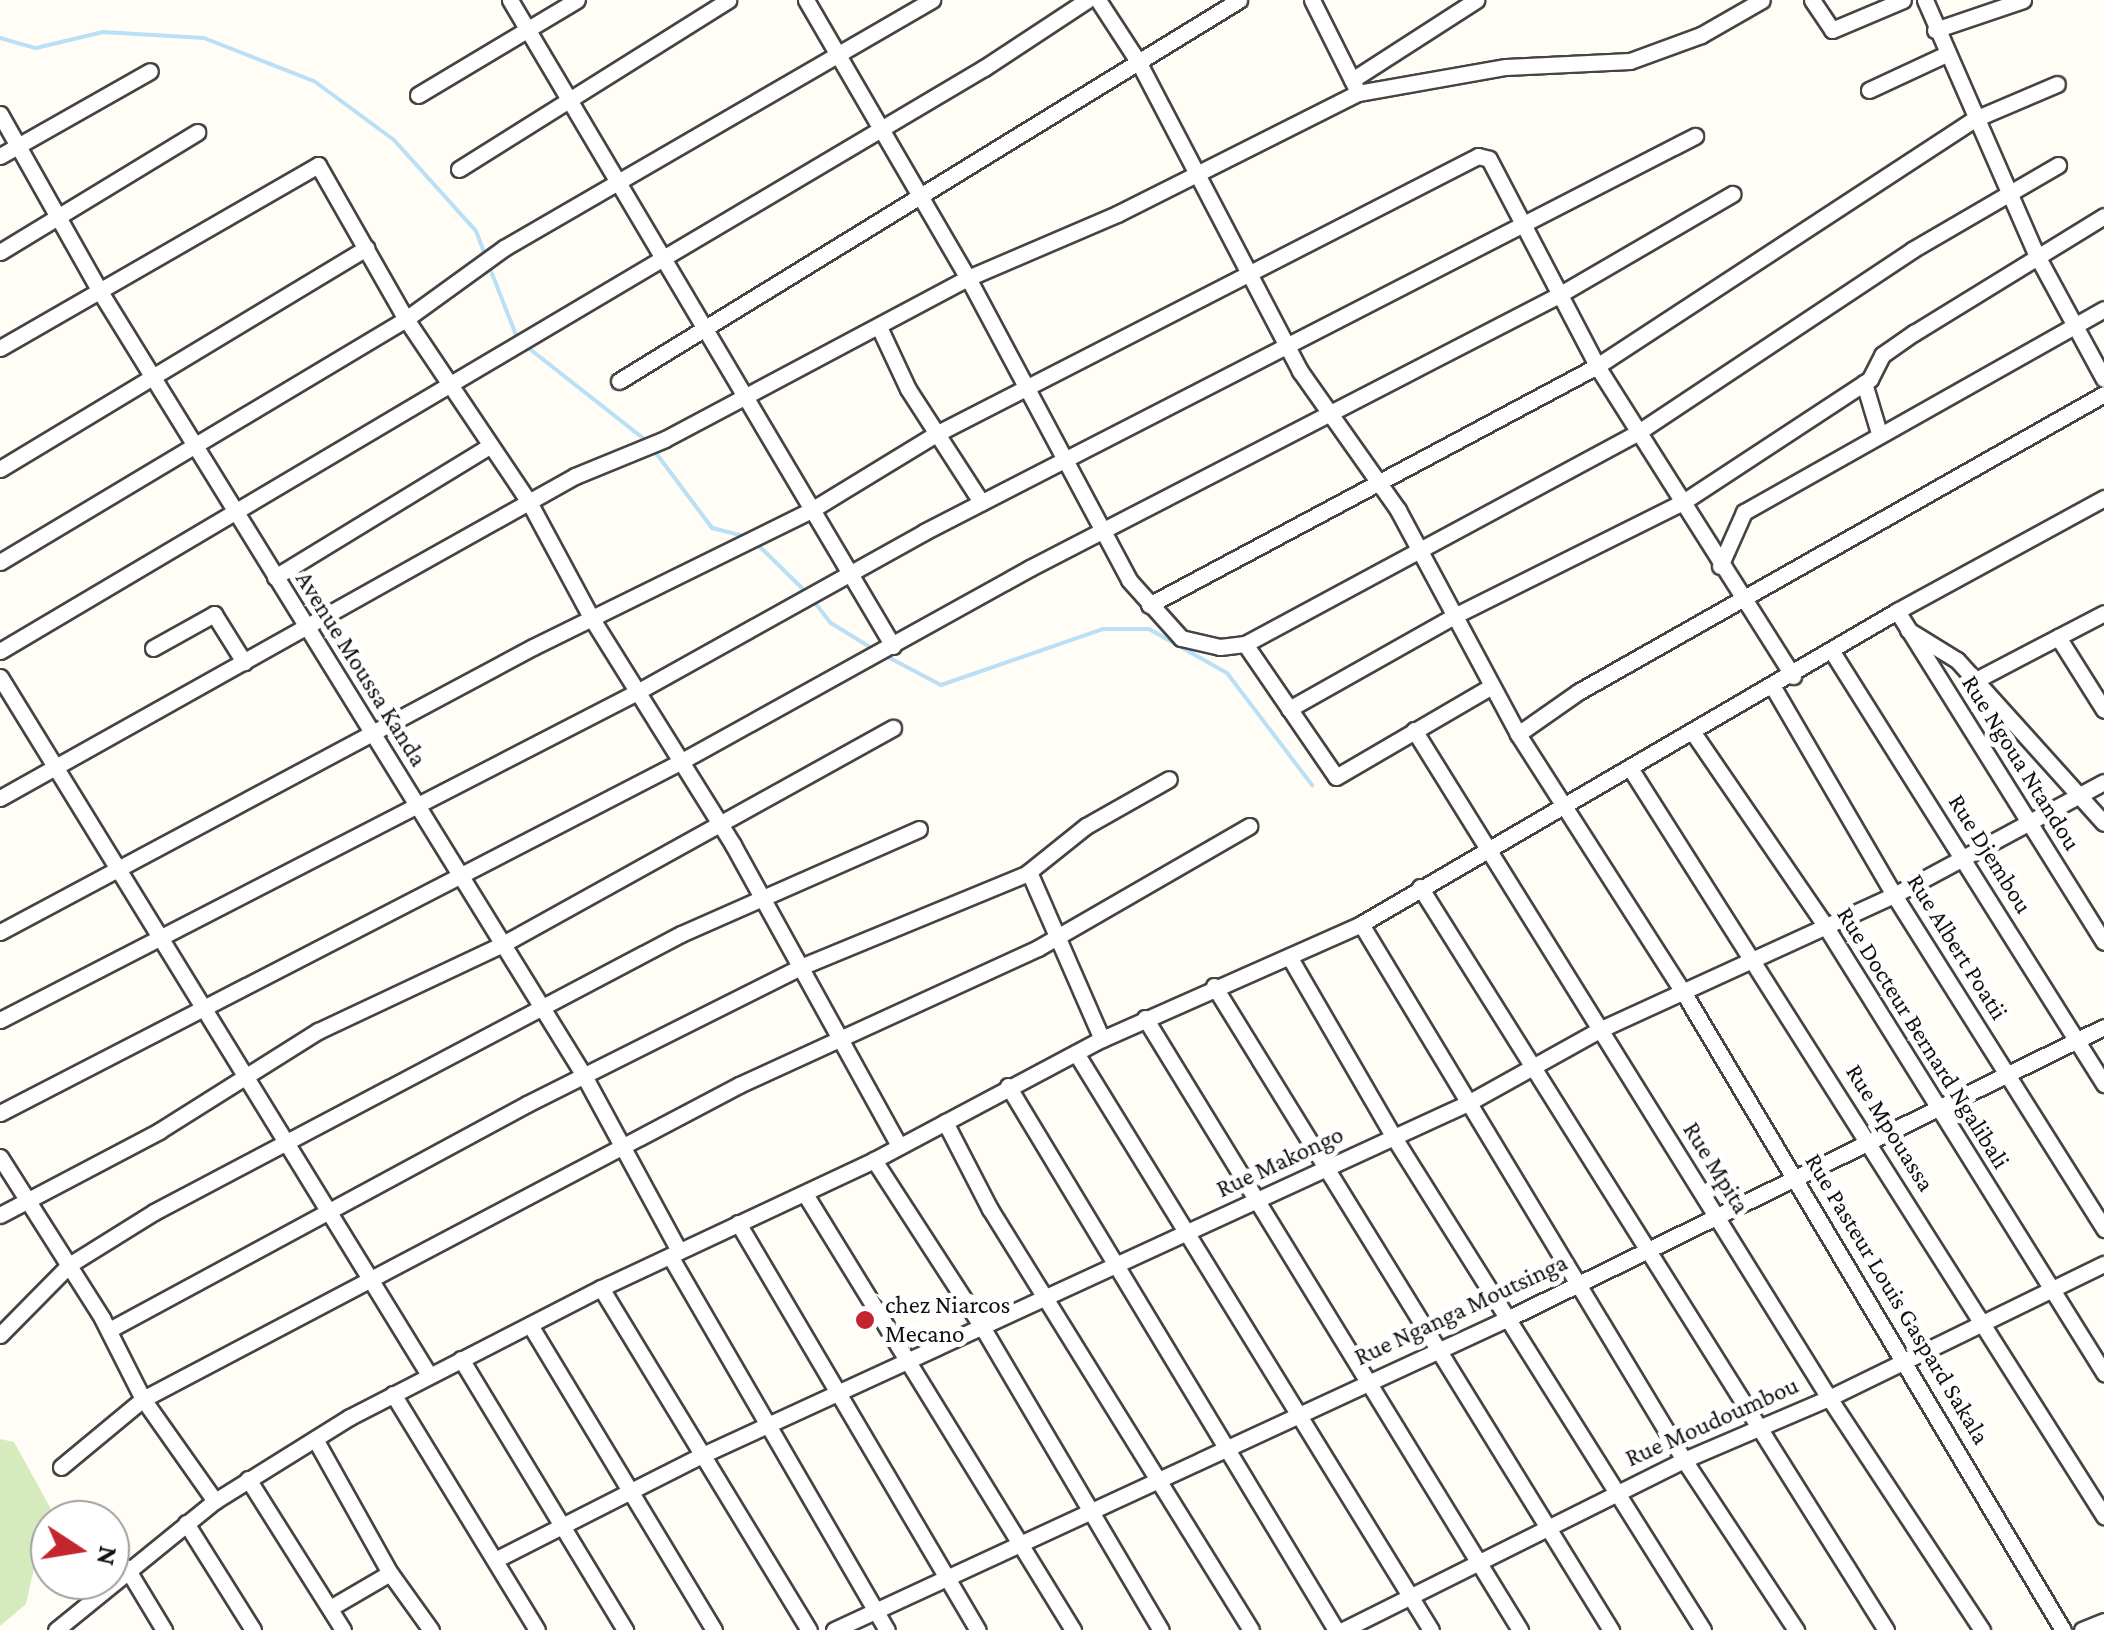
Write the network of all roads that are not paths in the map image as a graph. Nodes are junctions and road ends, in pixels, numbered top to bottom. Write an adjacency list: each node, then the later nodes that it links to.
1 (510, 0): 16 (street)
2 (576, 0): 16 (street)
3 (728, 0): 26 (street)
4 (806, 0): 19 (street)
5 (932, 0): 19 (street)
6 (1087, 0): 29 (street)
7 (1098, 0): 20 (street, Rue Pasteur Louis Gaspard Sakala)
8 (1239, 0): 20 (street)
9 (1476, 0): 23 (street)
10 (1762, 0): 23 (street)
11 (1812, 0): 12 (street)
12 (1904, 0)
13 (1925, 0): 17 (street)
14 (2022, 0): 17 (street)
15 (1316, 2): 23 (street)
16 (529, 30): 25 (street); 26 (street)
17 (1934, 30): 18 (street)
18 (1944, 55): 24 (street); 28 (street)
19 (837, 60): 29 (street); 37 (street)
20 (1139, 63): 36 (street, Rue Pasteur Louis Gaspard Sakala); 40 (street)
21 (150, 71): 32 (street)
22 (2057, 84): 28 (street)
23 (1355, 86): 36 (street)
24 (1869, 90)
25 (418, 94)
26 (570, 101): 35 (street); 37 (street)
27 (0, 114): 32 (street, Avenue Moussa Kanda)
28 (1975, 119): 38 (street); 59 (street)
29 (878, 128): 40 (street); 47 (street)
30 (197, 132): 42 (street)
31 (1695, 136): 43 (street)
32 (18, 145): 33 (street); 42 (street, Avenue Moussa Kanda)
33 (0, 156)
34 (2058, 165): 38 (street)
35 (459, 169)
36 (1196, 172): 48 (street, Rue Pasteur Louis Gaspard Sakala); 49 (street)
37 (618, 184): 47 (street); 53 (street)
38 (2008, 192): 46 (street); 69 (street)
39 (1732, 194): 51 (street)
40 (921, 198): 49 (street); 55 (street)
41 (2104, 216): 46 (street)
42 (57, 217): 45 (street); 50 (street, Avenue Moussa Kanda)
43 (1519, 226): 48 (street); 51 (street); 57 (street)
44 (367, 248): 50 (street); 53 (street); 60 (street)
45 (0, 252)
46 (2036, 254): 54 (street); 63 (street)
47 (662, 258): 55 (street); 64 (street)
48 (1247, 276): 57 (street, Rue Pasteur Louis Gaspard Sakala); 65 (street)
49 (968, 278): 56 (street); 65 (street)
50 (99, 290): 58 (street); 60 (street, Avenue Moussa Kanda)
51 (1557, 296): 59 (street); 68 (street)
52 (2104, 309): 54 (street)
53 (406, 319): 64 (street); 73 (street)
54 (2072, 326): 61 (street); 70 (street)
55 (702, 327): 62 (street); 66 (street)
56 (878, 327): 66 (street); 71 (street)
57 (1285, 345): 68 (street, Rue Pasteur Louis Gaspard Sakala); 74 (street)
58 (0, 348)
59 (1597, 366): 69 (street); 76 (street)
60 (155, 378): 73 (street, Avenue Moussa Kanda); 75 (street)
61 (2104, 379)
62 (619, 380)
63 (1864, 383): 70 (street); 80 (street)
64 (448, 384): 72 (street); 82 (street)
65 (1027, 390): 71 (street); 74 (street)
66 (746, 394): 78 (street); 81 (street)
67 (2104, 394): 89 (street)
68 (1331, 412): 76 (street, Rue Pasteur Louis Gaspard Sakala); 83 (street)
69 (1640, 431): 80 (street); 84 (street)
70 (1879, 432): 86 (street)
71 (936, 434): 79 (street); 81 (street)
72 (490, 446): 78 (street); 88 (street)
73 (196, 447): 82 (street, Avenue Moussa Kanda); 85 (street)
74 (1067, 458): 79 (street); 83 (street)
75 (0, 469)
76 (1378, 480): 84 (street, Rue Pasteur Louis Gaspard Sakala); 90 (street)
77 (2104, 498): 91 (street)
78 (530, 502): 94 (street); 95 (street)
79 (981, 502): 87 (street)
80 (1683, 502): 86 (street); 93 (street)
81 (813, 509): 87 (street); 94 (street)
82 (236, 514): 88 (street, Avenue Moussa Kanda); 102 (street)
83 (1103, 532): 90 (street); 99 (street)
84 (1419, 546): 93 (street, Rue Pasteur Louis Gaspard Sakala); 98 (street)
85 (0, 562)
86 (1720, 566): 89 (street)
87 (852, 575): 99 (street); 109 (street)
88 (275, 578): 95 (street, Avenue Moussa Kanda)
89 (1740, 599): 104 (street); 115 (street)
90 (1149, 604): 98 (street)
91 (1897, 611): 96 (street, Rue Ngoua Ntandou); 101 (street)
92 (2104, 614): 97 (street)
93 (1454, 616): 107 (street, Rue Pasteur Louis Gaspard Sakala); 110 (street)
94 (592, 619): 109 (street); 114 (street)
95 (309, 625): 103 (street); 114 (street, Avenue Moussa Kanda)
96 (1908, 630): 106 (street); 128 (street, Rue Ngoua Ntandou)
97 (2058, 636): 106 (street); 111 (street)
98 (1245, 644): 110 (street)
99 (892, 646): 117 (street)
100 (152, 648): 103 (street)
101 (1832, 650): 104 (street); 132 (street, Rue Djembou)
102 (0, 651)
103 (244, 662): 118 (street)
104 (1793, 676): 108 (street)
105 (0, 677): 118 (street)
106 (1976, 680): 122 (street)
107 (1490, 687): 113 (street); 115 (street, Rue Pasteur Louis Gaspard Sakala)
108 (1773, 688): 116 (street); 138 (street, Rue Albert Poatii)
109 (637, 692): 117 (street); 124 (street)
110 (1289, 709): 113 (street)
111 (2104, 710)
112 (893, 728): 129 (street)
113 (1414, 730): 131 (street, Rue Mpita)
114 (371, 733): 124 (street, Avenue Moussa Kanda); 133 (street)
115 (1518, 734): 125 (street, Rue Pasteur Louis Gaspard Sakala)
116 (1694, 734): 119 (street); 140 (street, Rue Docteur Bernard Ngalibali)
117 (680, 762): 129 (street); 135 (street)
118 (57, 767): 123 (street); 133 (street)
119 (1630, 768): 125 (street); 147 (street, Rue Mpouassa)
120 (1169, 779): 134 (street)
121 (2104, 782): 122 (street, Rue Makongo)
122 (2078, 794): 126 (street); 128 (street, Rue Makongo)
123 (0, 798)
124 (414, 802): 135 (street, Avenue Moussa Kanda); 143 (street)
125 (1564, 805): 131 (street); 150 (street, Rue Pasteur Louis Gaspard Sakala)
126 (2104, 824)
127 (1249, 826): 142 (street)
128 (2031, 826): 132 (street, Rue Makongo); 144 (street, Rue Ngoua Ntandou)
129 (721, 828): 137 (street); 145 (street)
130 (920, 828): 137 (street)
131 (1487, 848): 136 (street); 156 (street, Rue Mpita)
132 (1964, 860): 138 (street, Rue Makongo); 159 (street, Rue Djembou)
133 (120, 866): 141 (street); 143 (street)
134 (1029, 872): 142 (street); 148 (street)
135 (461, 878): 145 (street, Avenue Moussa Kanda); 151 (street)
136 (1420, 887): 139 (street); 161 (street)
137 (758, 896): 148 (street); 152 (street)
138 (1894, 896): 140 (street, Rue Makongo); 163 (street, Rue Albert Poatii)
139 (1360, 924): 146 (street); 167 (street)
140 (1826, 928): 147 (street, Rue Makongo); 168 (street, Rue Docteur Bernard Ngalibali)
141 (0, 932)
142 (1054, 935): 157 (street); 158 (street)
143 (166, 938): 151 (street); 154 (street)
144 (2104, 942)
145 (503, 944): 152 (street, Avenue Moussa Kanda); 164 (street)
146 (1290, 958): 149 (street); 171 (street)
147 (1754, 960): 150 (street, Rue Makongo); 172 (street, Rue Mpouassa)
148 (798, 968): 157 (street); 162 (street)
149 (1214, 986): 153 (street); 178 (street)
150 (1685, 995): 156 (street, Rue Makongo); 179 (street, Rue Pasteur Louis Gaspard Sakala)
151 (207, 1004): 164 (street); 169 (street)
152 (541, 1009): 162 (street, Avenue Moussa Kanda); 173 (street)
153 (1144, 1018): 158 (street); 181 (street)
154 (0, 1020)
155 (2104, 1027): 159 (street, Rue Nganga Moutsinga)
156 (1599, 1030): 161 (street, Rue Makongo); 184 (street, Rue Mpita)
157 (836, 1039): 174 (street); 175 (street)
158 (1102, 1039): 160 (street)
159 (2075, 1041): 163 (street, Rue Nganga Moutsinga); 165 (street, Rue Djembou)
160 (1076, 1054): 166 (street); 188 (street)
161 (1533, 1066): 167 (street, Rue Makongo); 189 (street)
162 (584, 1074): 175 (street, Avenue Moussa Kanda); 183 (street)
163 (2009, 1077): 168 (street, Rue Nganga Moutsinga); 187 (street, Rue Albert Poatii)
164 (248, 1078): 173 (street); 182 (street)
165 (2104, 1084)
166 (1008, 1086): 170 (street); 193 (street)
167 (1468, 1103): 171 (street, Rue Makongo); 195 (street)
168 (1940, 1110): 172 (street, Rue Nganga Moutsinga); 197 (street, Rue Docteur Bernard Ngalibali)
169 (0, 1114)
170 (944, 1122): 174 (street); 198 (street)
171 (1393, 1136): 178 (street, Rue Makongo); 199 (street)
172 (1870, 1142): 179 (street, Rue Nganga Moutsinga); 200 (street, Rue Mpouassa)
173 (285, 1146): 183 (street); 192 (street)
174 (898, 1146): 177 (street)
175 (620, 1147): 190 (street, Avenue Moussa Kanda); 194 (street)
176 (0, 1157): 182 (street)
177 (874, 1160): 180 (street); 203 (street)
178 (1326, 1168): 181 (street, Rue Makongo); 205 (street)
179 (1793, 1177): 184 (street, Rue Nganga Moutsinga); 207 (street, Rue Pasteur Louis Gaspard Sakala)
180 (805, 1194): 186 (street); 208 (street)
181 (1255, 1198): 188 (street, Rue Makongo); 211 (street)
182 (25, 1206): 185 (street); 192 (street)
183 (326, 1212): 194 (street); 202 (street)
184 (1716, 1214): 189 (street, Rue Nganga Moutsinga); 214 (street, Rue Mpita)
185 (0, 1216)
186 (738, 1223): 190 (street); 212 (street)
187 (2104, 1229)
188 (1187, 1236): 193 (street, Rue Makongo); 216 (street)
189 (1648, 1250): 195 (street, Rue Nganga Moutsinga); 218 (street)
190 (675, 1253): 196 (street); 217 (street, Avenue Moussa Kanda)
191 (2104, 1264): 197 (street, Rue Moudoumbou)
192 (68, 1265): 202 (street); 204 (street)
193 (1117, 1266): 198 (street, Rue Makongo); 220 (street)
194 (371, 1278): 210 (street); 215 (street)
195 (1579, 1282): 199 (street, Rue Nganga Moutsinga); 222 (street)
196 (600, 1288): 201 (street); 221 (street)
197 (2050, 1292): 200 (street, Rue Moudoumbou); 209 (street, Rue Docteur Bernard Ngalibali)
198 (1047, 1300): 203 (street, Rue Makongo); 225 (street)
199 (1509, 1318): 205 (street, Rue Nganga Moutsinga); 227 (street)
200 (1983, 1321): 207 (street, Rue Moudoumbou); 230 (street, Rue Mpouassa)
201 (530, 1325): 206 (street); 226 (street)
202 (109, 1330): 215 (street)
203 (984, 1330): 208 (street, Rue Makongo); 229 (street)
204 (0, 1336)
205 (1441, 1350): 211 (street, Rue Nganga Moutsinga); 233 (street)
206 (461, 1359): 210 (street); 232 (street)
207 (1906, 1359): 214 (street, Rue Moudoumbou); 269 (street, Rue Pasteur Louis Gaspard Sakala)
208 (904, 1362): 212 (street, Rue Makongo); 234 (street)
209 (2104, 1373)
210 (429, 1375): 213 (street)
211 (1369, 1382): 216 (street, Rue Nganga Moutsinga); 236 (street)
212 (843, 1392): 217 (street, Rue Makongo); 240 (street)
213 (393, 1394): 219 (street); 235 (street)
214 (1829, 1398): 218 (street, Rue Moudoumbou); 268 (street, Rue Mpita)
215 (143, 1399): 223 (street); 228 (street)
216 (1296, 1414): 220 (street, Rue Nganga Moutsinga); 241 (street)
217 (767, 1425): 221 (street, Rue Makongo); 244 (street, Avenue Moussa Kanda)
218 (1760, 1426): 222 (street, Rue Moudoumbou); 267 (street)
219 (315, 1439): 224 (street); 238 (street)
220 (1230, 1448): 225 (street, Rue Nganga Moutsinga); 261 (street)
221 (698, 1458): 226 (street, Rue Makongo); 254 (street)
222 (1684, 1460): 227 (street, Rue Moudoumbou); 266 (street)
223 (61, 1466)
224 (248, 1478): 228 (street); 243 (street)
225 (1160, 1480): 229 (street, Rue Nganga Moutsinga); 260 (street)
226 (630, 1492): 232 (street, Rue Makongo); 253 (street)
227 (1618, 1493): 233 (street, Rue Moudoumbou); 265 (street)
228 (216, 1501): 231 (street)
229 (1090, 1516): 234 (street, Rue Nganga Moutsinga); 259 (street)
230 (2104, 1516)
231 (186, 1524): 237 (street); 248 (street)
232 (559, 1526): 235 (street, Rue Makongo); 252 (street)
233 (1550, 1528): 236 (street, Rue Moudoumbou); 264 (street)
234 (1021, 1548): 240 (street, Rue Nganga Moutsinga); 258 (street)
235 (495, 1560): 251 (street)
236 (1479, 1561): 241 (street, Rue Moudoumbou); 263 (street)
237 (130, 1564)
238 (390, 1573): 243 (street); 250 (street)
239 (130, 1574): 247 (street)
240 (950, 1581): 244 (street, Rue Nganga Moutsinga); 257 (street)
241 (1410, 1597): 261 (street, Rue Moudoumbou); 262 (street)
242 (92, 1600): 246 (street)
243 (330, 1608): 249 (street)
244 (874, 1610): 255 (street, Rue Nganga Moutsinga); 256 (street, Avenue Moussa Kanda)
245 (2104, 1621): 270 (street)
246 (64, 1628)
247 (164, 1630)
248 (253, 1630)
249 (343, 1630)
250 (430, 1630)
251 (537, 1630)
252 (624, 1630)
253 (714, 1630)
254 (809, 1630)
255 (834, 1630)
256 (888, 1630)
257 (978, 1630)
258 (1073, 1630)
259 (1161, 1630)
260 (1252, 1630)
261 (1340, 1630)
262 (1431, 1630)
263 (1520, 1630)
264 (1611, 1630)
265 (1703, 1630)
266 (1796, 1630)
267 (1886, 1630)
268 (1982, 1630)
269 (2064, 1630)
270 (2082, 1630)

